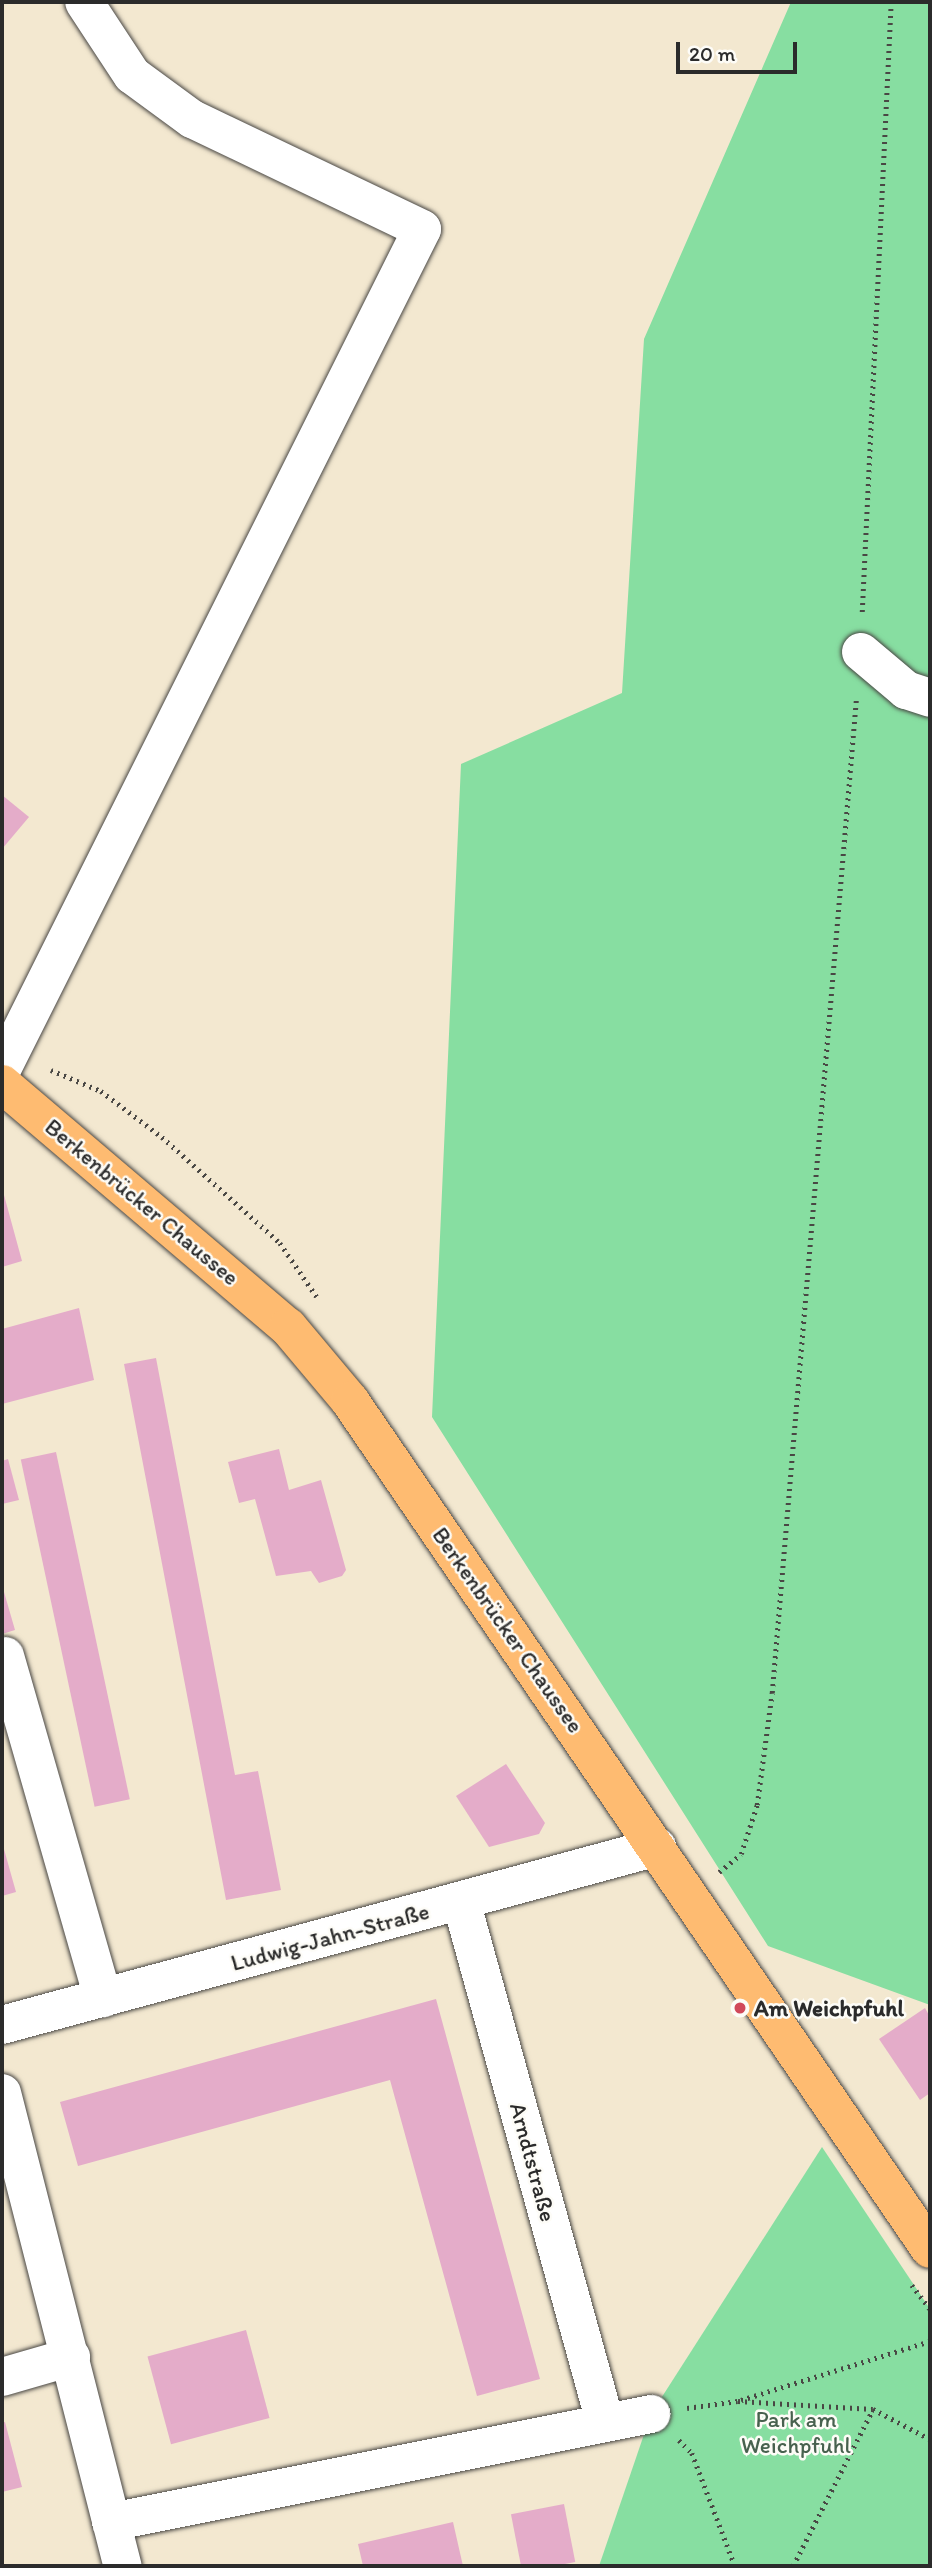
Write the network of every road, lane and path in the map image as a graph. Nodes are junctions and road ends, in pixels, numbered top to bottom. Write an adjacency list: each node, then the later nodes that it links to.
1 (84, 2): 5 (street)
2 (891, 2): 3 (path)
3 (860, 652): 4 (street); 9 (path)
4 (930, 698)
5 (2, 1069)
6 (2, 1084): 8 (main road, Berkenbrücker Chaussee)
7 (5, 1656): 11 (street)
8 (657, 1847): 9 (main road, Berkenbrücker Chaussee); 10 (street, Ludwig-Jahn-Straße)
9 (692, 1895): 14 (main road, Berkenbrücker Chaussee)
10 (461, 1901): 11 (street, Ludwig-Jahn-Straße); 21 (street, Arndtstraße)
11 (103, 1998): 12 (street, Ludwig-Jahn-Straße)
12 (2, 2025)
13 (2, 2093): 16 (street)
14 (930, 2249)
15 (930, 2341): 18 (path)
16 (71, 2357): 17 (street); 23 (street)
17 (2, 2376)
18 (738, 2401): 19 (path); 20 (path)
19 (873, 2410): 22 (path); 26 (path)
20 (651, 2414): 21 (street); 25 (path)
21 (605, 2422): 23 (street)
22 (930, 2439)
23 (111, 2522): 24 (street)
24 (123, 2566)
25 (735, 2566)
26 (793, 2566)

